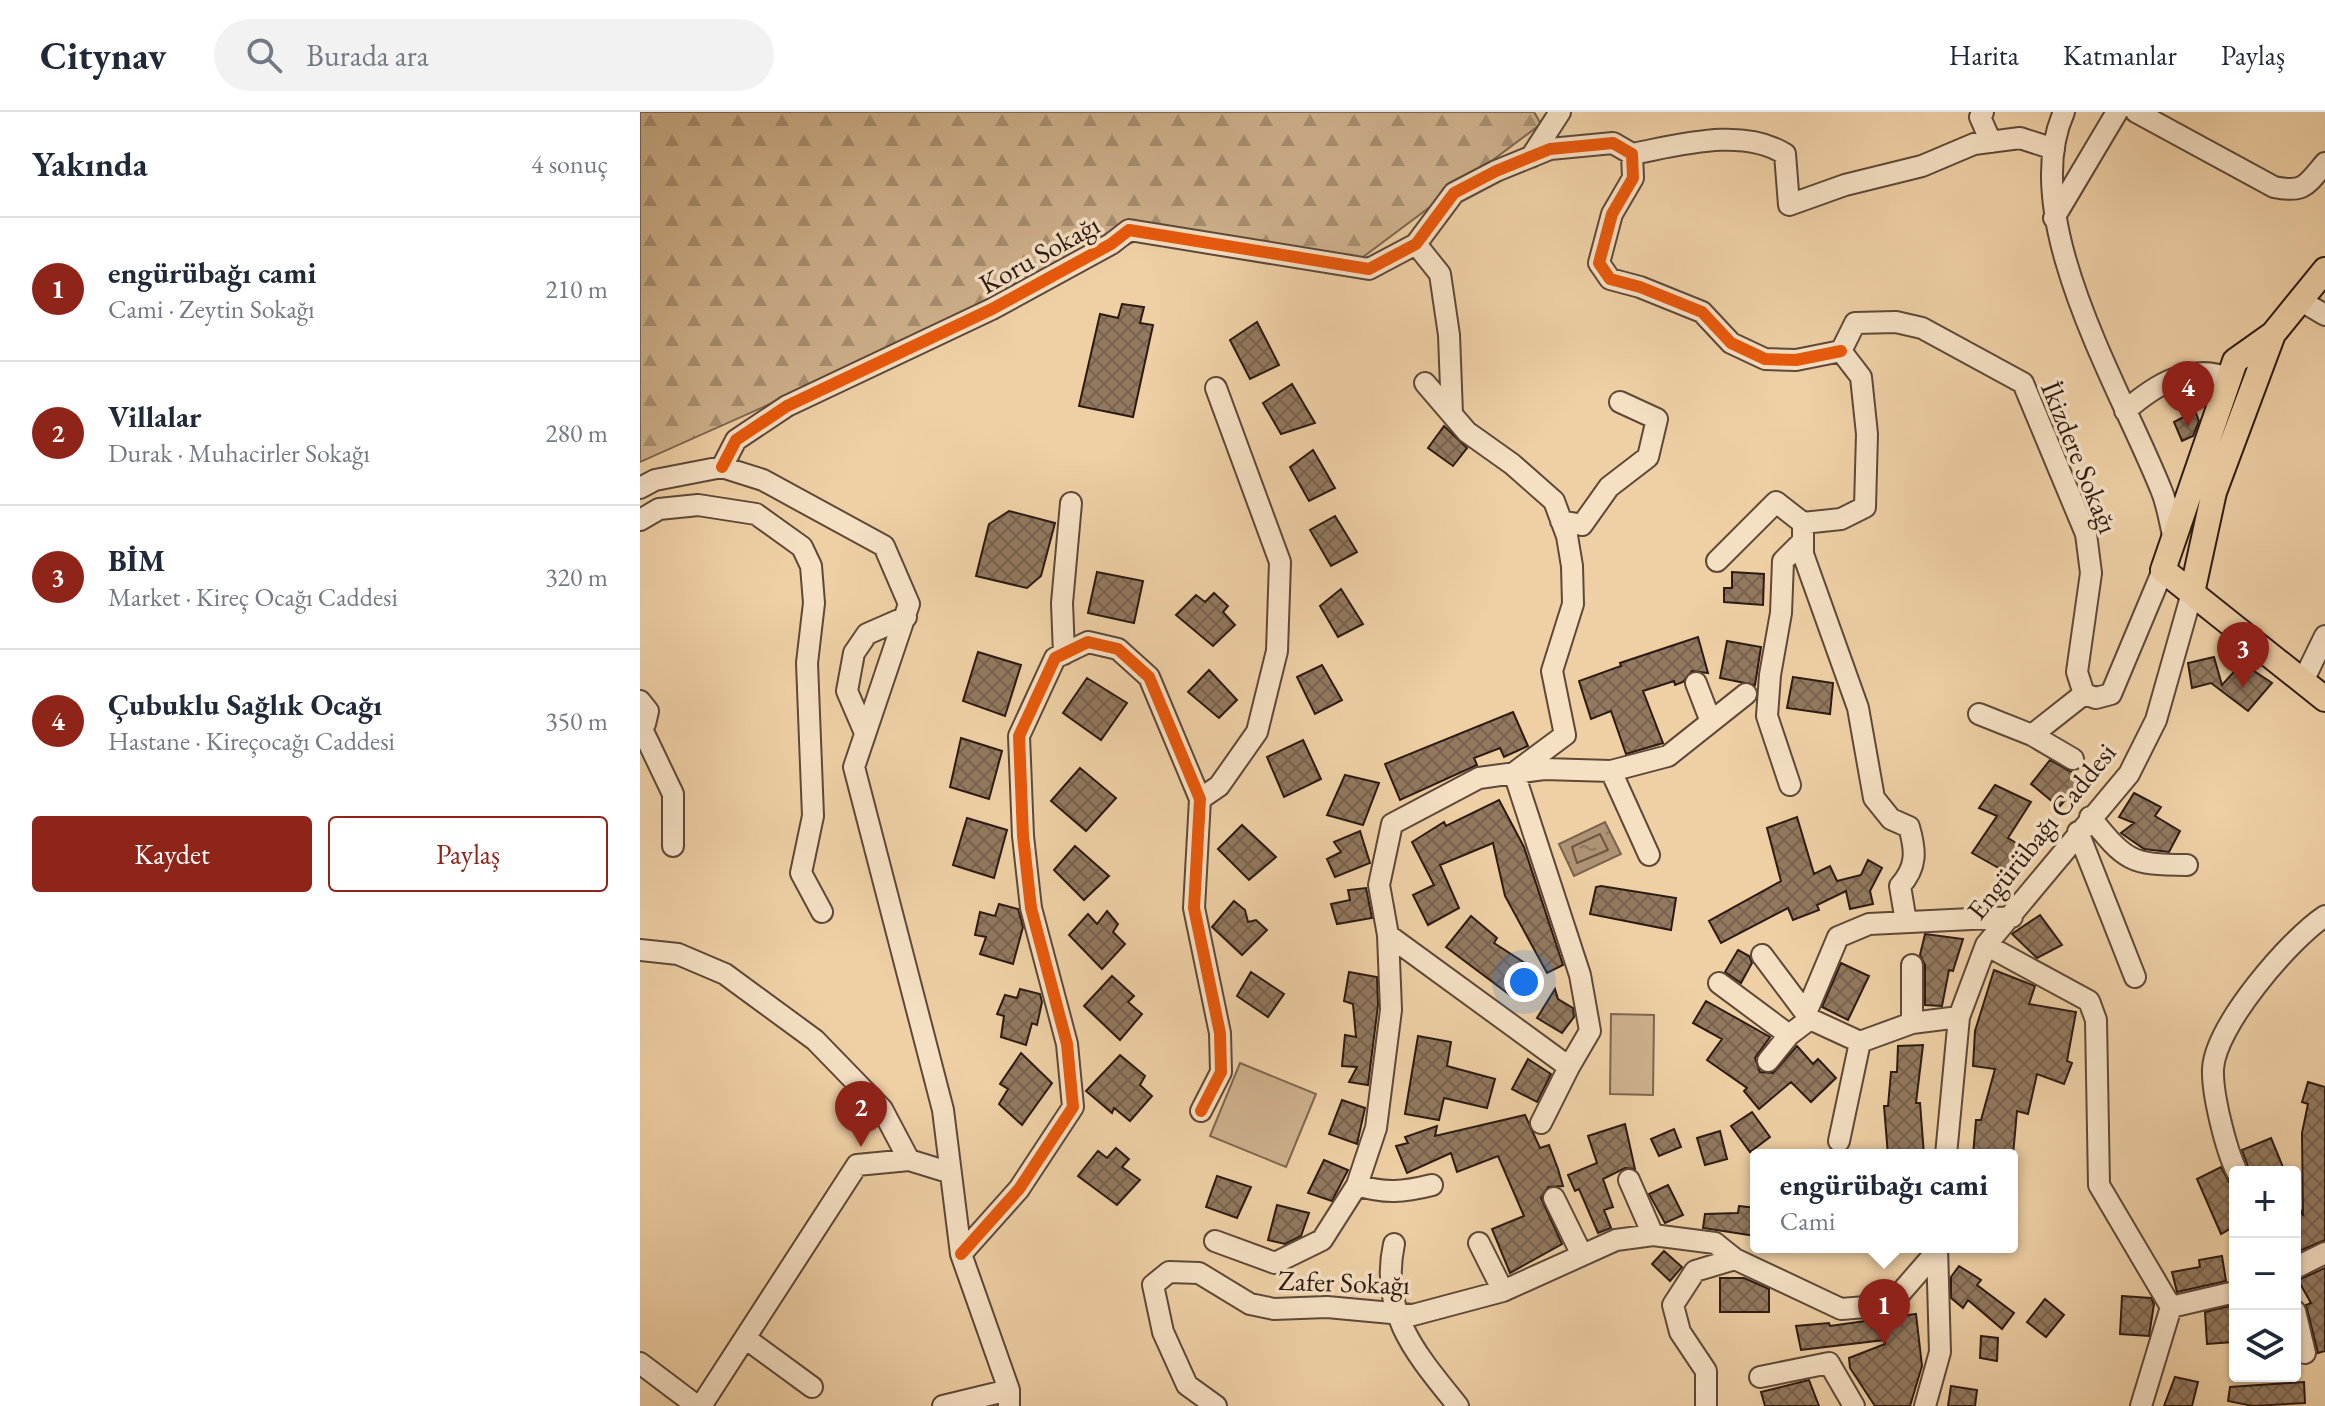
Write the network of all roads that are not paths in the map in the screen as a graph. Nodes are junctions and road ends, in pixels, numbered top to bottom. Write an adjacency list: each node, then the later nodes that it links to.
1 (1560, 112): 9 (street)
2 (1983, 112): 6 (street)
3 (2064, 112): 7 (street)
4 (2117, 112): 11 (street)
5 (2136, 112): 10 (street)
6 (1991, 142): 7 (street); 8 (street)
7 (2054, 149): 11 (street)
8 (1632, 154): 9 (street); 17 (street)
9 (1531, 157): 12 (street)
10 (2325, 163)
11 (2054, 218): 22 (street)
12 (1416, 244): 23 (street); 24 (street, Koru Sokağı)
13 (2325, 270): 14 (main road)
14 (2303, 302): 15 (street); 16 (main road)
15 (2325, 315)
16 (2273, 334): 18 (main road); 33 (main road)
17 (1841, 351): 29 (street); 40 (street, İkizdere Sokağı)
18 (2229, 378): 22 (street); 30 (main road)
19 (1425, 383): 23 (street)
20 (1216, 388): 52 (street)
21 (1620, 402): 28 (street)
22 (2125, 411): 30 (street)
23 (1452, 414): 28 (street)
24 (722, 467): 25 (street); 34 (street)
25 (640, 488)
26 (1071, 503): 36 (street)
27 (640, 520): 57 (street)
28 (1561, 521): 50 (street)
29 (1803, 532): 31 (street); 51 (street); 60 (street)
30 (2174, 539): 32 (main road)
31 (1717, 561)
32 (2163, 570): 33 (main road); 40 (street)
33 (2192, 593): 37 (main road); 53 (street, Engürübağı Caddesi)
34 (906, 617): 46 (street); 46 (street)
35 (2325, 636): 37 (street)
36 (1064, 654): 52 (street); 93 (street)
37 (2304, 679): 41 (main road)
38 (1696, 683): 44 (street)
39 (1746, 694): 44 (street)
40 (2084, 694): 47 (street)
41 (2325, 699)
42 (640, 701): 45 (street)
43 (1979, 714): 47 (street)
44 (1711, 722): 49 (street)
45 (641, 727): 54 (street)
46 (865, 733): 81 (street)
47 (2032, 735): 48 (street)
48 (2073, 759)
49 (1611, 771): 50 (street); 55 (street)
50 (1514, 773): 61 (street); 74 (street)
51 (1790, 785)
52 (1200, 799): 75 (street)
53 (2084, 825): 56 (street); 59 (street, Engürübağı Caddesi); 66 (street)
54 (673, 846)
55 (1649, 855)
56 (2187, 865)
57 (822, 912)
58 (2325, 916): 80 (street)
59 (2012, 917): 60 (street); 62 (street, Engürübağı Caddesi)
60 (1906, 922): 68 (street)
61 (1388, 935): 74 (street); 83 (street)
62 (1986, 945): 69 (street, Engürübağı Caddesi); 99 (street)
63 (640, 950): 79 (street)
64 (1762, 955): 68 (street)
65 (1912, 965): 70 (street)
66 (2135, 977)
67 (1719, 983): 71 (street)
68 (1808, 1016): 71 (street); 72 (street)
69 (1959, 1017): 70 (street); 78 (street, Engürübağı Caddesi)
70 (1912, 1023): 72 (street)
71 (1789, 1035): 73 (street)
72 (1860, 1042): 77 (street)
73 (1768, 1061)
74 (1569, 1067): 76 (street)
75 (1201, 1111)
76 (1541, 1123)
77 (1839, 1141)
78 (1947, 1149)
79 (909, 1160): 81 (street); 102 (street)
80 (2234, 1166)
81 (948, 1172): 93 (street)
82 (1629, 1180): 86 (street)
83 (1357, 1185): 84 (street); 87 (street)
84 (1432, 1185)
85 (1554, 1198): 94 (street)
86 (1653, 1235): 94 (street, Zafer Sokağı); 95 (street, Zafer Sokağı)
87 (1215, 1241)
88 (1479, 1243): 97 (street)
89 (1394, 1244): 100 (street)
90 (1934, 1253): 95 (street, Zafer Sokağı)
91 (1937, 1253): 115 (street)
92 (2325, 1253): 96 (street)
93 (961, 1254): 107 (street)
94 (1582, 1255): 97 (street, Zafer Sokağı)
95 (1735, 1259): 113 (street)
96 (2301, 1265)
97 (1503, 1291): 100 (street, Zafer Sokağı)
98 (2229, 1293): 99 (street)
99 (2171, 1307): 116 (street)
100 (1394, 1312): 108 (street, Zafer Sokağı); 112 (street)
101 (2301, 1336): 103 (street)
102 (745, 1338): 106 (street); 109 (street)
103 (2305, 1353)
104 (640, 1363): 109 (street)
105 (1760, 1377): 114 (street)
106 (812, 1387)
107 (1009, 1398): 110 (street)
108 (1188, 1398): 111 (street, Zafer Sokağı)
109 (699, 1406)
110 (943, 1406)
111 (1216, 1406)
112 (1458, 1406)
113 (1706, 1406)
114 (1854, 1406)
115 (1925, 1406)
116 (2141, 1406)

